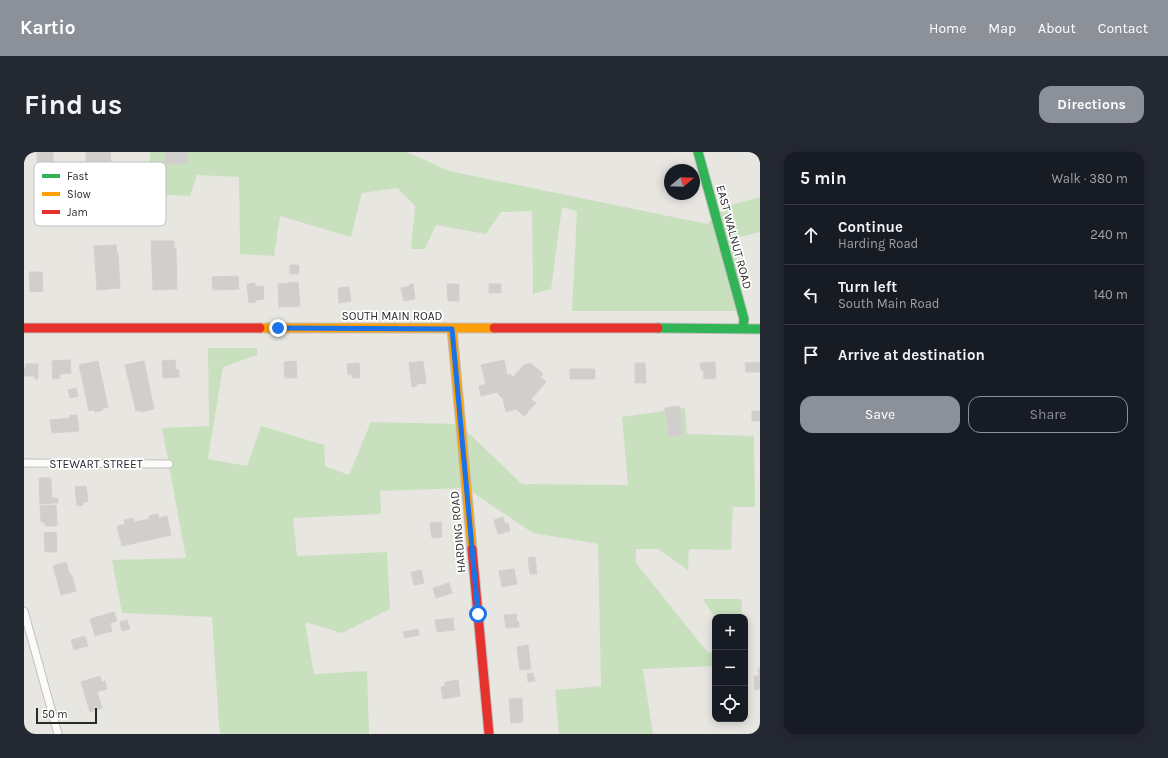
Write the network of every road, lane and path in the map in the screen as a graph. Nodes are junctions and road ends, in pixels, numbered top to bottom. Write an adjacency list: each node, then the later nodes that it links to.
1 (698, 152): 4 (main road, EAST WALNUT ROAD)
2 (24, 328): 3 (main road, SOUTH MAIN ROAD)
3 (452, 329): 4 (main road, SOUTH MAIN ROAD); 10 (main road, HARDING ROAD)
4 (743, 329): 5 (main road, SOUTH MAIN ROAD)
5 (760, 329)
6 (24, 463): 7 (street, STEWART STREET)
7 (169, 464)
8 (24, 611): 9 (street)
9 (58, 734)
10 (489, 734)

